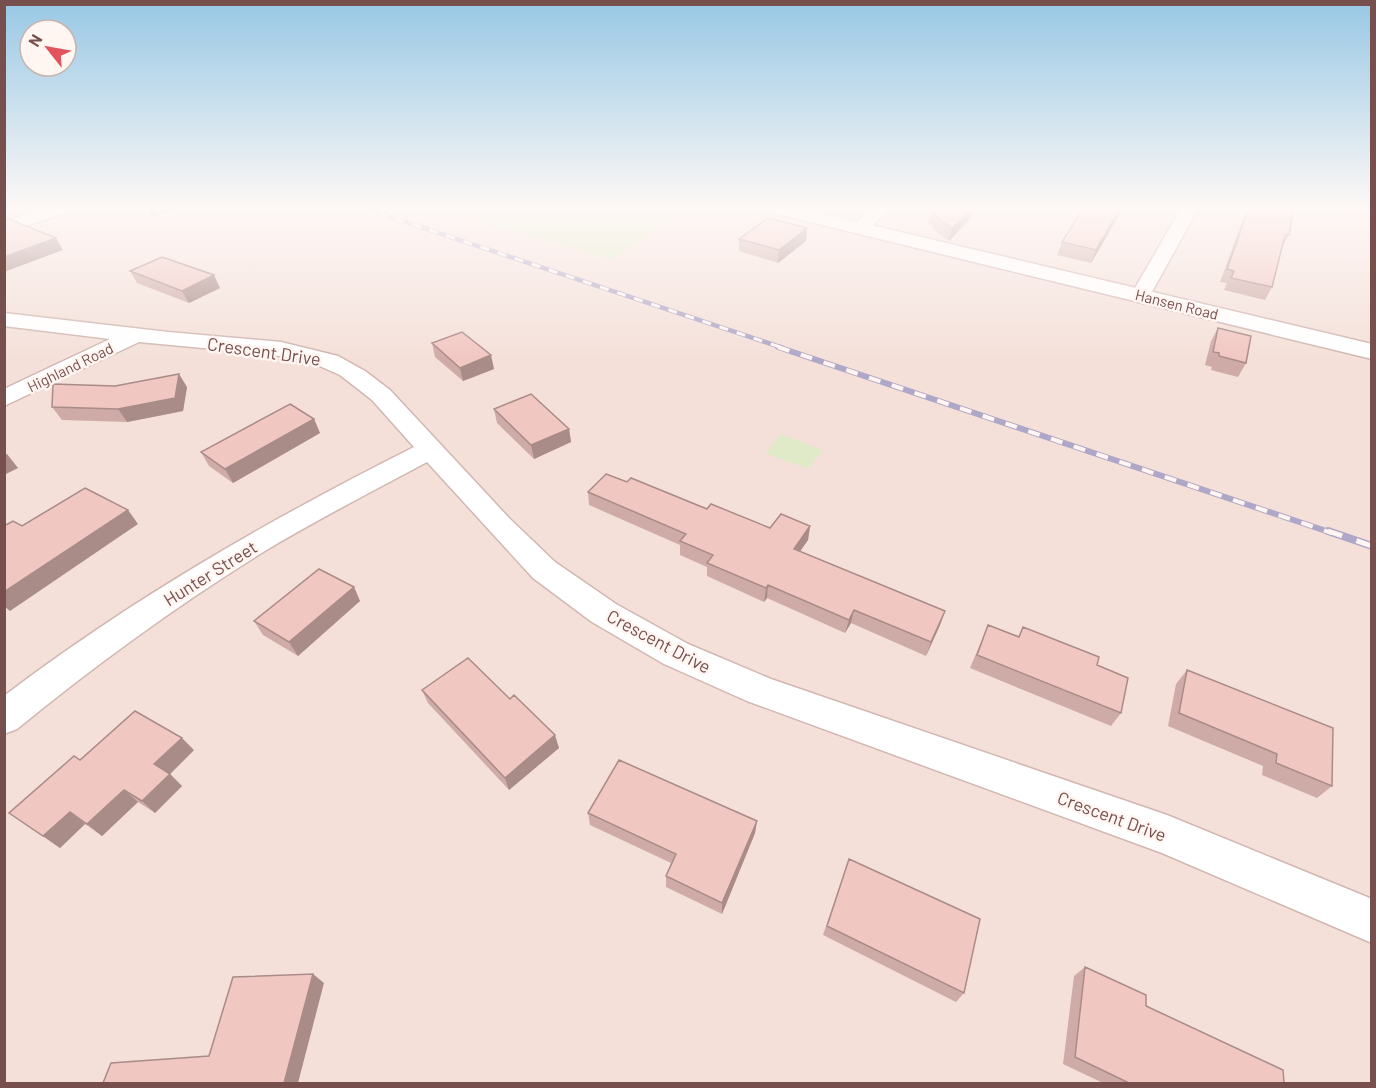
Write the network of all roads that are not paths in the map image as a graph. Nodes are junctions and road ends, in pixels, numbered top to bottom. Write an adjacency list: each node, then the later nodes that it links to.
1 (988, 258): 3 (street, Hansen Road)
2 (1162, 258): 3 (street)
3 (1141, 295): 6 (street, Hansen Road)
4 (4, 319): 5 (street, Crescent Drive)
5 (136, 335): 7 (street, Highland Road); 8 (street, Crescent Drive)
6 (1371, 352)
7 (4, 399)
8 (430, 450): 9 (street, Hunter Street); 10 (street, Crescent Drive)
9 (4, 718)
10 (1371, 921)

